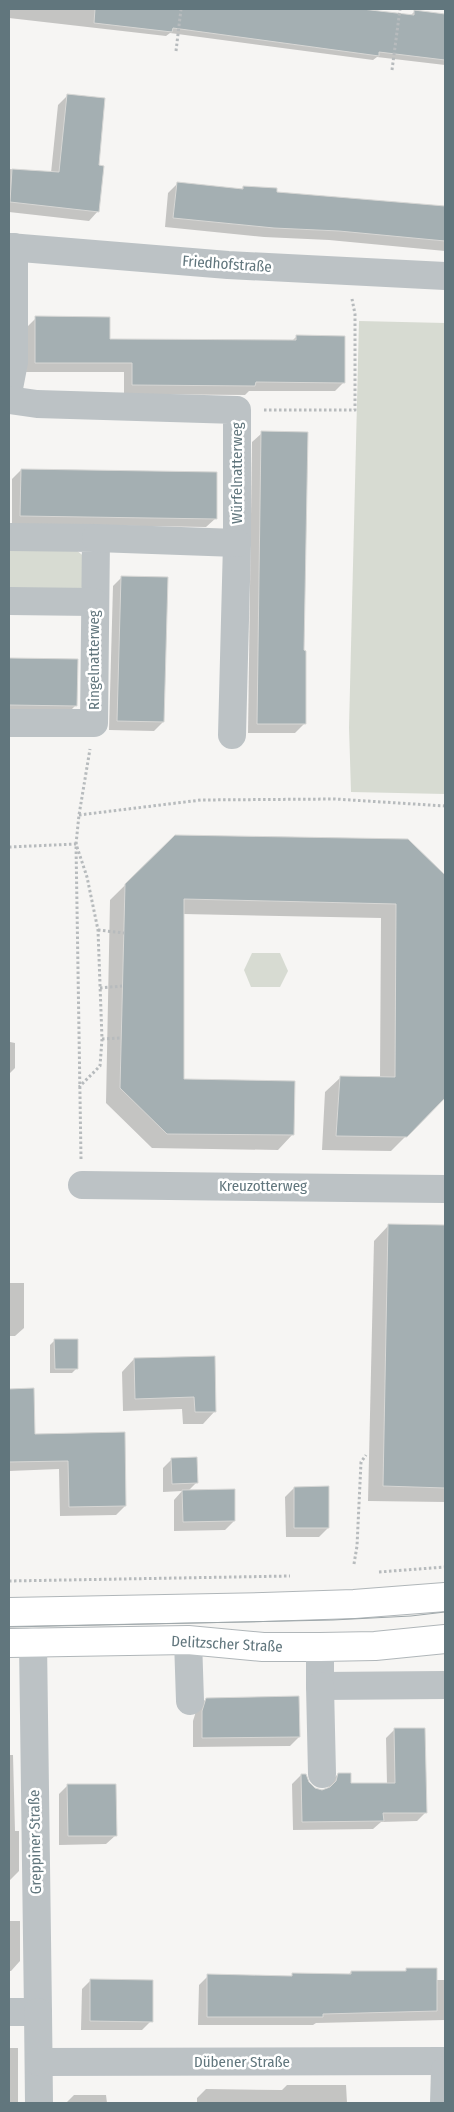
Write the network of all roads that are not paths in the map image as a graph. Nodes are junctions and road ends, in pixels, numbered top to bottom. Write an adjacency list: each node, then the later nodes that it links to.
1 (11, 247): 2 (street, Friedhofstraße); 3 (street)
2 (445, 276)
3 (10, 370)
4 (9, 400): 7 (street, Würfelnatterweg)
5 (9, 537): 6 (street)
6 (96, 538): 7 (street); 9 (street, Ringelnatterweg)
7 (237, 543): 11 (street, Würfelnatterweg)
8 (9, 601): 9 (street, Ringelnatterweg)
9 (94, 602): 10 (street, Ringelnatterweg)
10 (9, 722)
11 (232, 735)
12 (82, 1185): 13 (street, Kreuzotterweg)
13 (445, 1189)
14 (445, 1597): 15 (main road)
15 (9, 1612)
16 (445, 1639): 19 (main road, Delitzscher Straße)
17 (188, 1640): 18 (main road, Delitzscher Straße); 19 (main road, Delitzscher Straße); 22 (street)
18 (21, 1642): 25 (street, Greppiner Straße)
19 (320, 1647): 21 (street)
20 (445, 1685): 21 (street)
21 (320, 1686): 23 (street)
22 (190, 1701)
23 (322, 1774)
24 (9, 2012): 25 (street)
25 (38, 2012): 27 (street, Greppiner Straße)
26 (445, 2061): 27 (street, Dübener Straße)
27 (39, 2062): 29 (street, Greppiner Straße)
28 (445, 2070): 30 (street)
29 (39, 2103)
30 (444, 2103)

